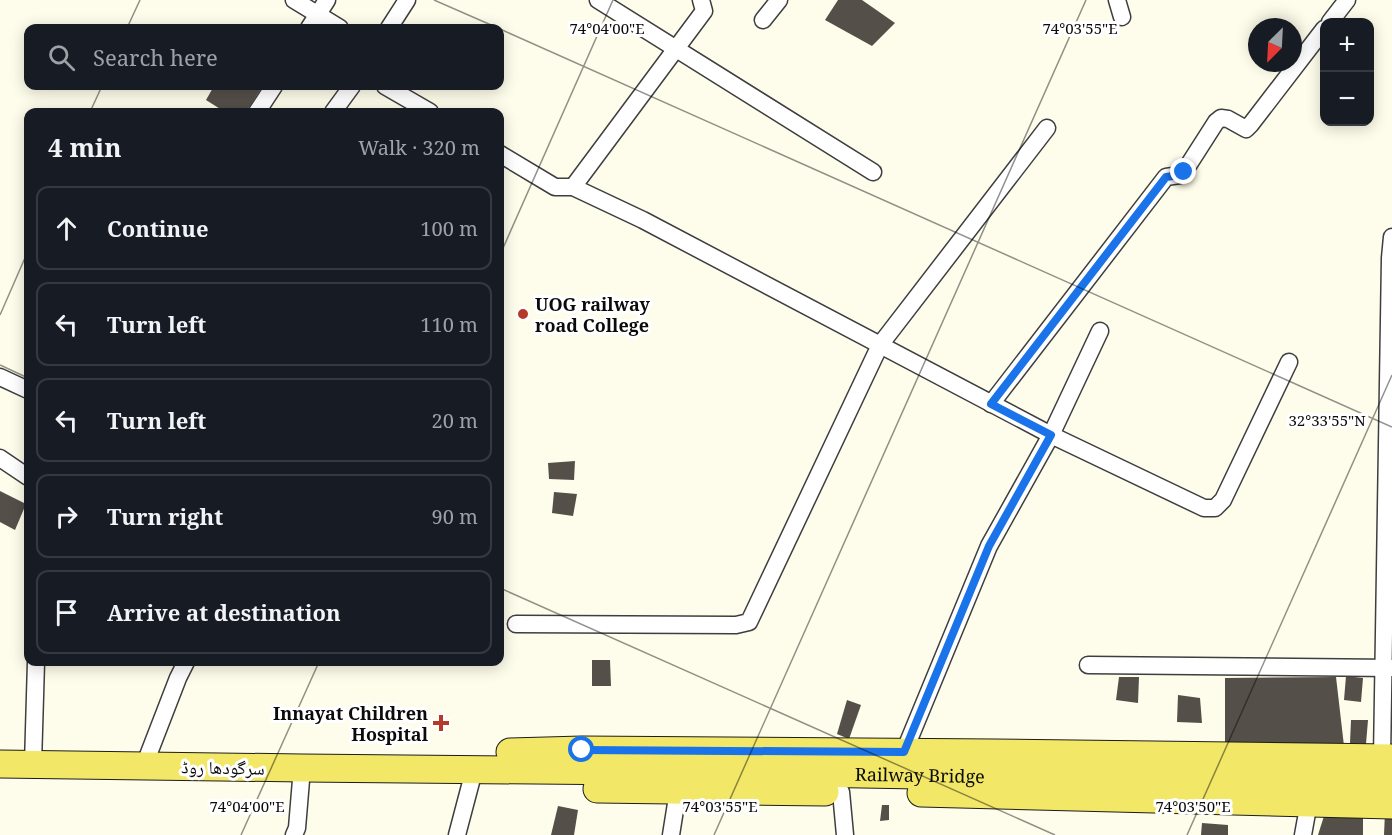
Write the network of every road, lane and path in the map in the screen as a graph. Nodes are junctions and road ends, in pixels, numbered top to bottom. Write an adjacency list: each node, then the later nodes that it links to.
1 (294, 0): 12 (street)
2 (327, 0): 12 (street)
3 (407, 0): 13 (street)
4 (598, 0): 15 (street)
5 (701, 0): 15 (street)
6 (779, 0): 11 (street)
7 (1117, 0): 9 (street)
8 (1347, 0): 10 (street)
9 (1122, 17)
10 (1333, 18)
11 (763, 20)
12 (314, 22)
13 (392, 24)
14 (1320, 34): 32 (street)
15 (676, 49): 24 (street); 25 (street)
16 (271, 90): 19 (street)
17 (349, 90): 20 (street)
18 (392, 90): 21 (street)
19 (260, 108)
20 (336, 108)
21 (423, 108)
22 (1047, 128): 28 (street)
23 (504, 156): 25 (street)
24 (873, 172)
25 (573, 187): 28 (street)
26 (1392, 237): 40 (street)
27 (1100, 331): 33 (street)
28 (880, 345): 32 (street); 36 (street)
29 (1289, 362): 33 (street)
30 (0, 377): 31 (street)
31 (24, 388)
32 (991, 404): 33 (street)
33 (1051, 435): 41 (street)
34 (0, 458): 35 (street)
35 (24, 474)
36 (516, 624)
37 (1088, 665): 40 (street)
38 (36, 666): 44 (street)
39 (184, 666): 45 (street)
40 (1387, 668): 42 (street)
41 (904, 752): 42 (main road); 47 (main road)
42 (1387, 758)
43 (0, 764): 44 (main road, سرگودھا روڈ)
44 (33, 764): 45 (main road, سرگودھا روڈ)
45 (144, 766): 46 (main road, سرگودھا روڈ)
46 (302, 768): 47 (main road, سرگودھا روڈ); 54 (street)
47 (446, 769): 48 (main road); 49 (main road, Railway Bridge)
48 (471, 782): 50 (main road); 55 (street)
49 (1392, 783)
50 (678, 790): 51 (main road); 56 (street)
51 (841, 792): 52 (main road); 57 (street)
52 (1309, 802): 53 (main road); 58 (street)
53 (1392, 805)
54 (294, 835)
55 (457, 835)
56 (671, 835)
57 (845, 835)
58 (1303, 835)

